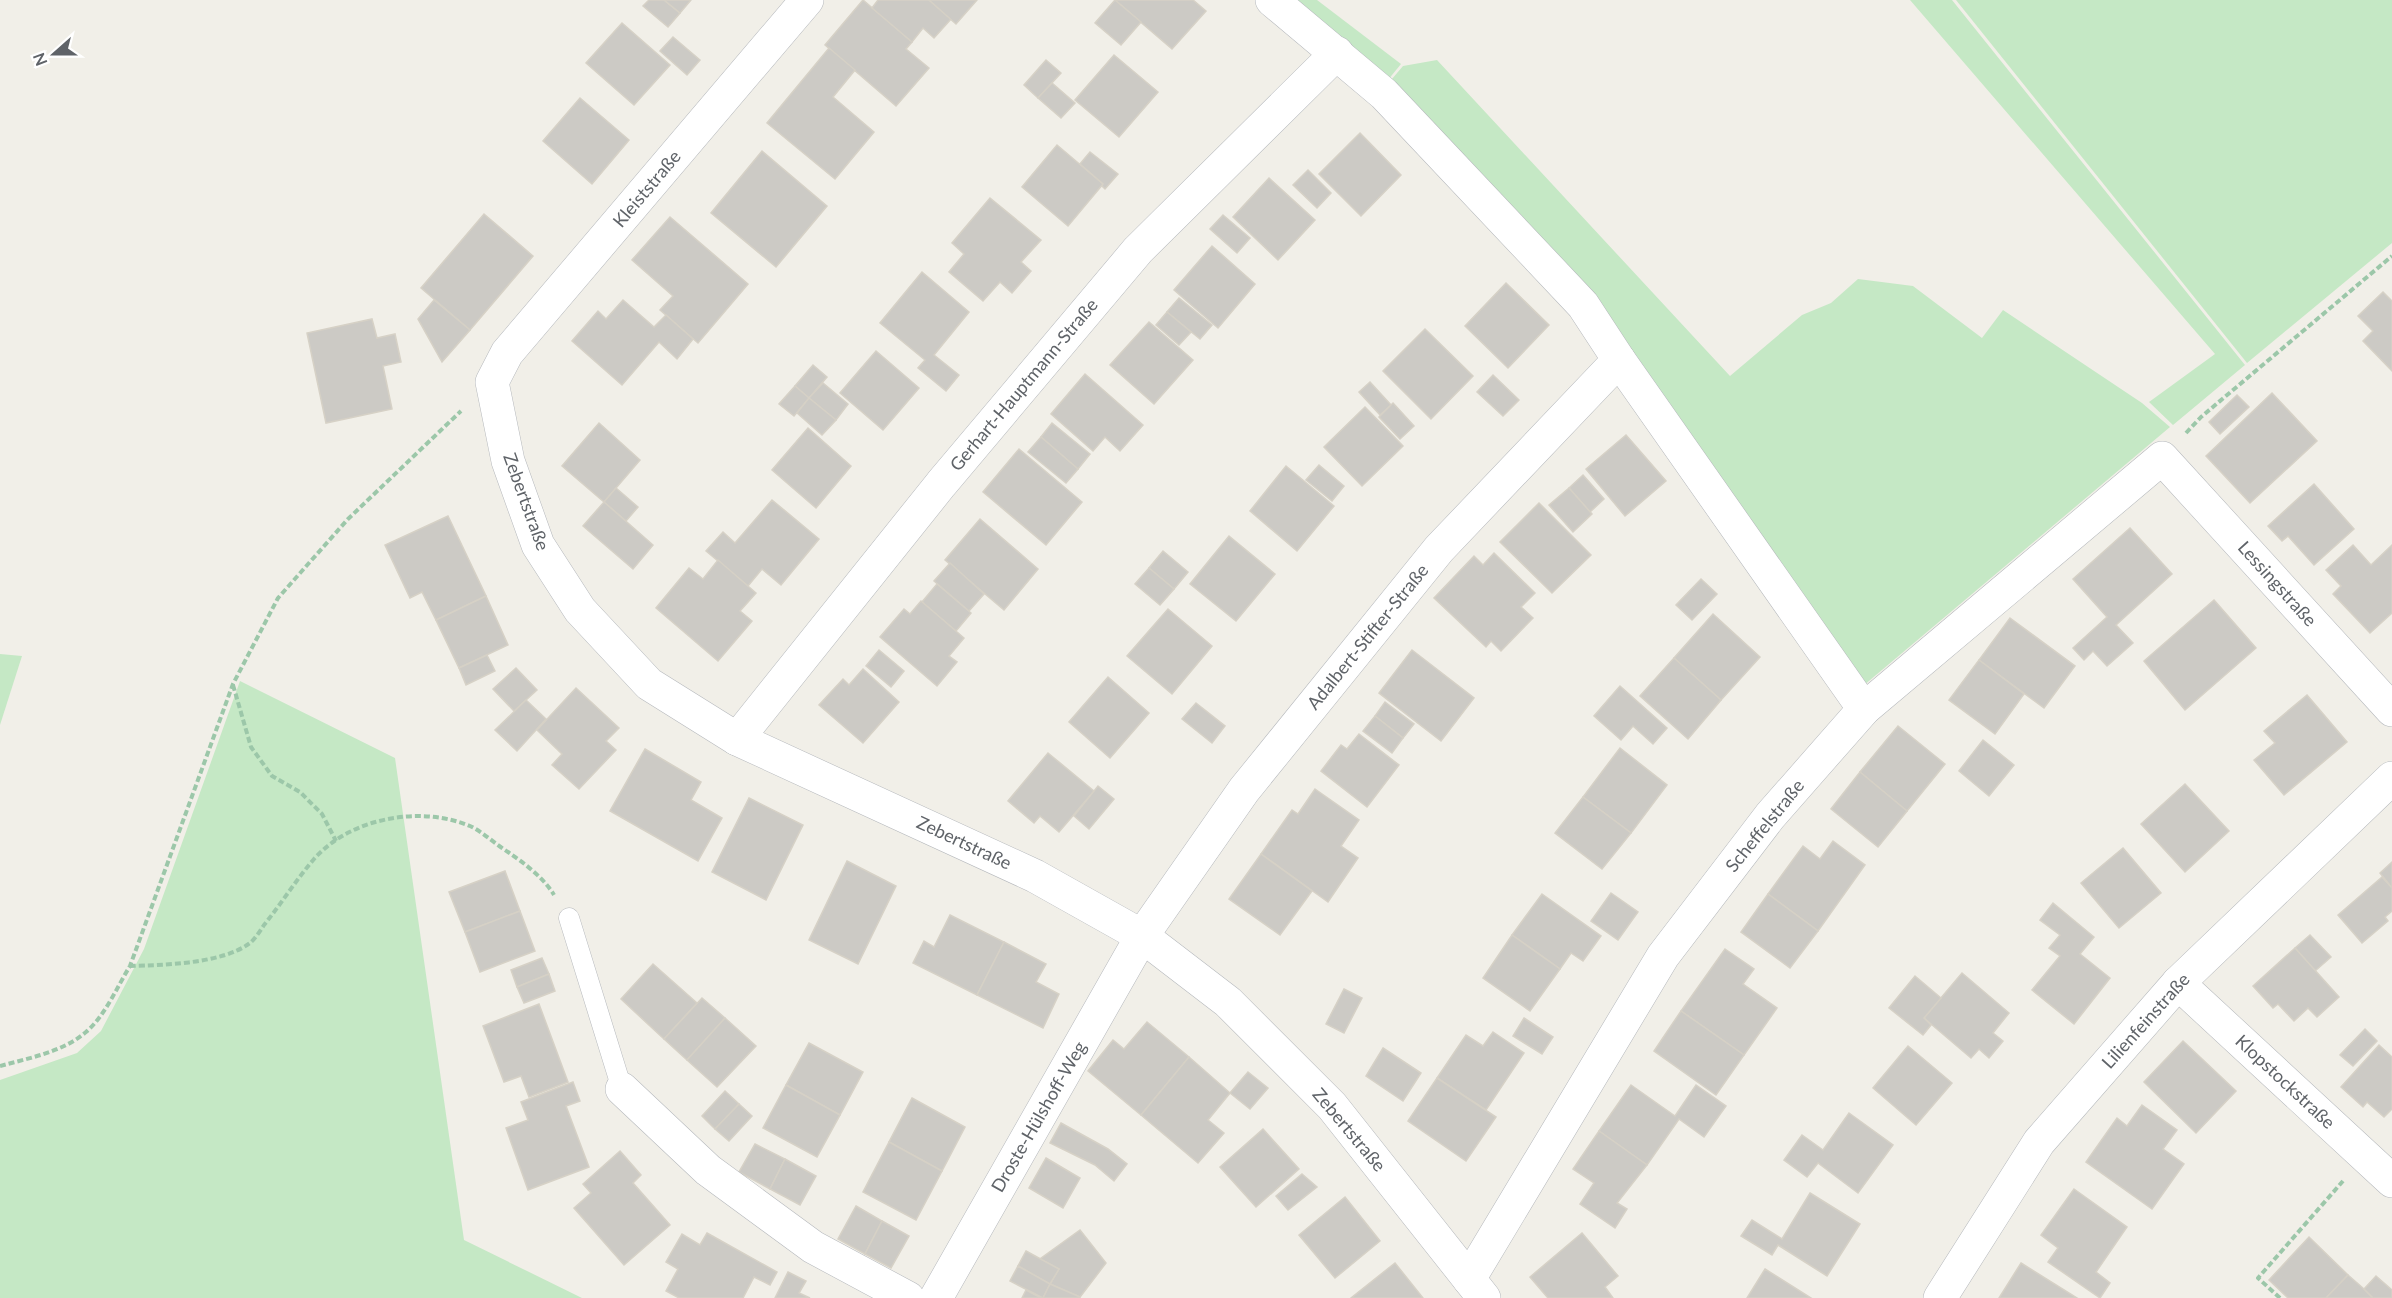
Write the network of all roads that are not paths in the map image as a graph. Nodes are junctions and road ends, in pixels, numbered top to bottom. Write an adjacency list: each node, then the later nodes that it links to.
1 (807, 0): 5 (street, Kleiststraße)
2 (1272, 0): 3 (street)
3 (1337, 53): 4 (street); 9 (street, Gerhart-Hauptmann-Straße)
4 (1619, 360): 7 (street); 12 (street, Adalbert-Stifter-Straße)
5 (492, 382): 9 (street, Zebertstraße)
6 (2162, 458): 7 (street, Scheffelstraße); 8 (street, Lessingstraße)
7 (1864, 709): 16 (street, Scheffelstraße)
8 (2392, 710)
9 (737, 739): 12 (street, Zebertstraße)
10 (2392, 778): 13 (street, Lilienfeinstraße)
11 (569, 918): 14 (lane)
12 (1142, 936): 16 (street, Zebertstraße); 18 (street, Droste-Hülshoff-Weg)
13 (2178, 983): 15 (street, Klopstockstraße); 19 (street, Lilienfeinstraße)
14 (622, 1089): 17 (street)
15 (2392, 1181)
16 (1477, 1288)
17 (908, 1298)
18 (936, 1298)
19 (1940, 1298)

